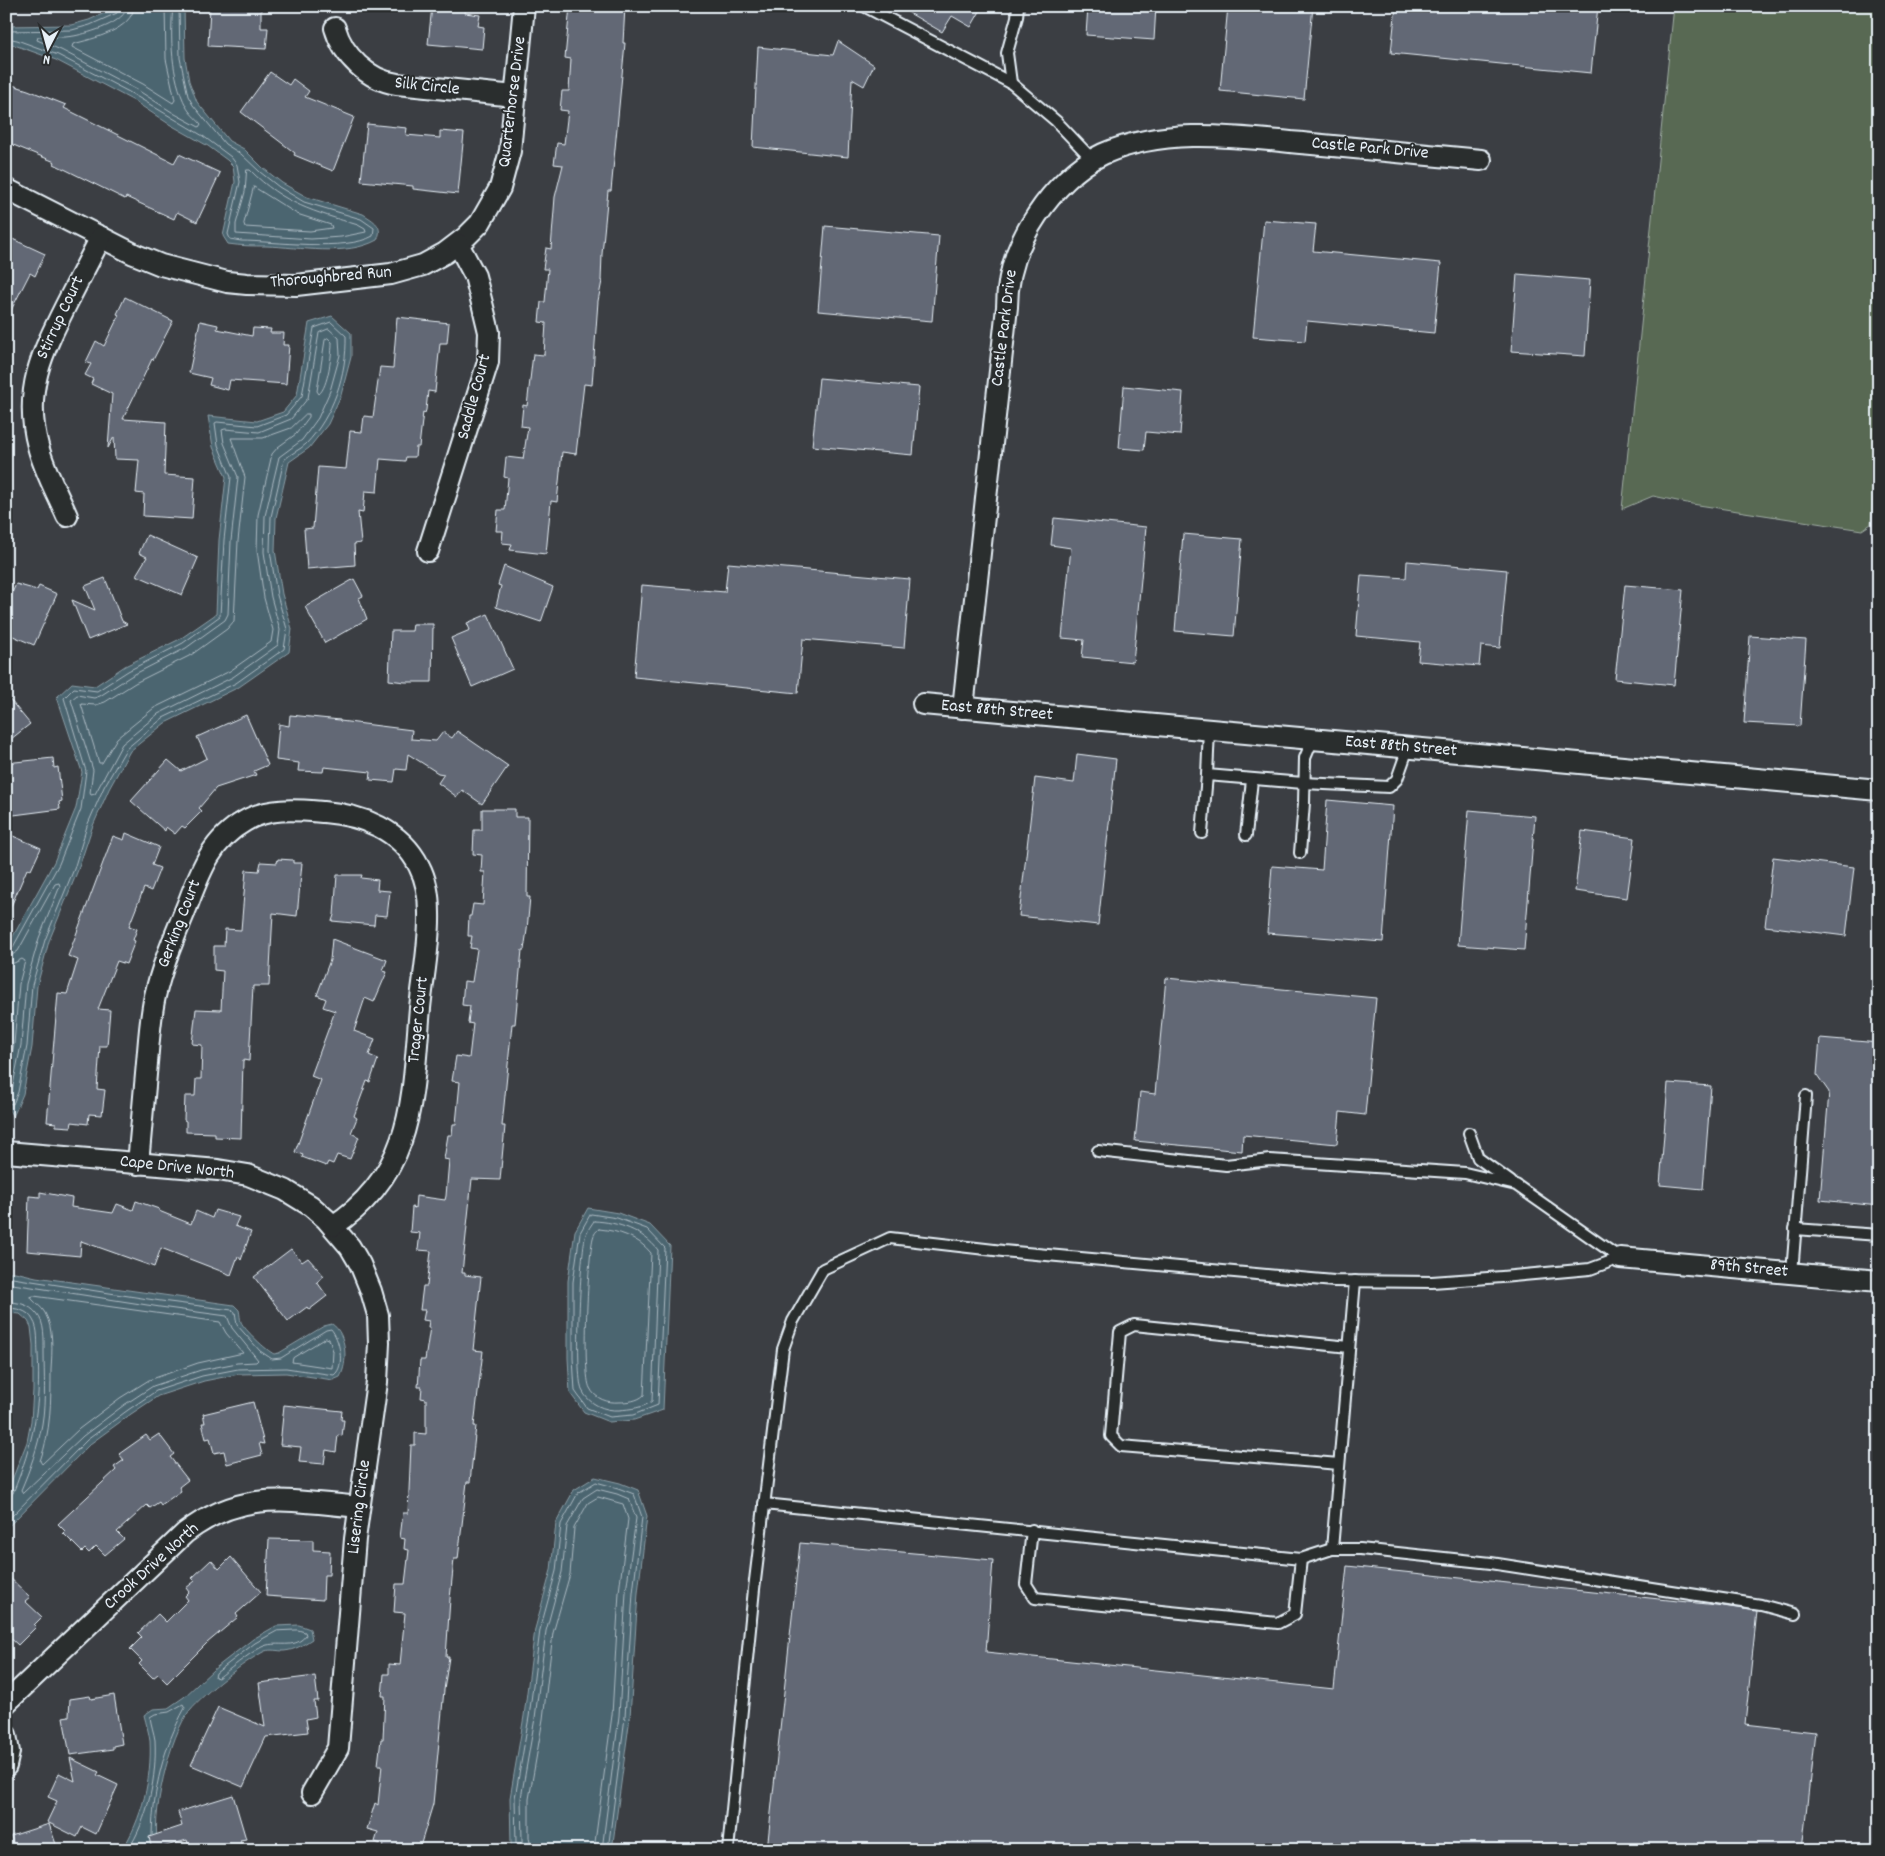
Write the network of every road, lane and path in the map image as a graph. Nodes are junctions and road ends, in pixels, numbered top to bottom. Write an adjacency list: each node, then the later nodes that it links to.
1 (524, 6): 6 (street, Quarterhorse Drive)
2 (864, 6): 5 (lane)
3 (1018, 6): 5 (lane)
4 (335, 28): 6 (street, Silk Circle)
5 (1011, 83): 7 (lane)
6 (515, 96): 10 (street, Quarterhorse Drive)
7 (1093, 160): 8 (street, Castle Park Drive); 16 (street, Castle Park Drive)
8 (1481, 160)
9 (6, 189): 11 (street, Thoroughbred Run)
10 (480, 222): 12 (street, Thoroughbred Run)
11 (101, 237): 12 (street, Thoroughbred Run); 13 (street, Stirrup Court)
12 (458, 244): 14 (street, Saddle Court)
13 (67, 516)
14 (428, 550)
15 (923, 704): 16 (street, East 88th Street)
16 (963, 708): 17 (street, East 88th Street)
17 (1209, 730): 18 (street, East 88th Street); 20 (lane)
18 (1312, 739): 19 (street, East 88th Street); 22 (lane)
19 (1408, 748): 22 (lane); 23 (street, East 88th Street)
20 (1207, 775): 21 (lane); 25 (lane)
21 (1252, 780): 22 (lane); 26 (lane)
22 (1303, 784): 27 (lane)
23 (1879, 790)
24 (360, 819): 32 (street, Gerking Court); 34 (street, Trager Court)
25 (1202, 834)
26 (1246, 835)
27 (1300, 853)
28 (1806, 1096): 35 (lane)
29 (1469, 1133): 33 (lane)
30 (1098, 1151): 33 (lane)
31 (6, 1152): 32 (street, Cape Drive North)
32 (138, 1164): 34 (street, Cape Drive North)
33 (1516, 1185): 37 (lane)
34 (333, 1226): 44 (street, Lisering Circle)
35 (1796, 1228): 36 (lane); 38 (lane)
36 (1879, 1235)
37 (1620, 1258): 38 (street, 89th Street); 39 (lane)
38 (1792, 1273): 40 (street, 89th Street)
39 (1355, 1281): 41 (lane); 43 (lane)
40 (1879, 1281)
41 (1349, 1347): 42 (lane); 42 (lane)
42 (1339, 1464): 46 (lane)
43 (764, 1504): 45 (lane); 53 (lane)
44 (359, 1507): 49 (street, Crook Drive North); 52 (street, Lisering Circle)
45 (1032, 1530): 47 (lane); 47 (lane)
46 (1332, 1548): 47 (lane); 48 (lane)
47 (1300, 1558)
48 (1795, 1614)
49 (6, 1703)
50 (6, 1735): 51 (street)
51 (6, 1766)
52 (312, 1793)
53 (728, 1850)

